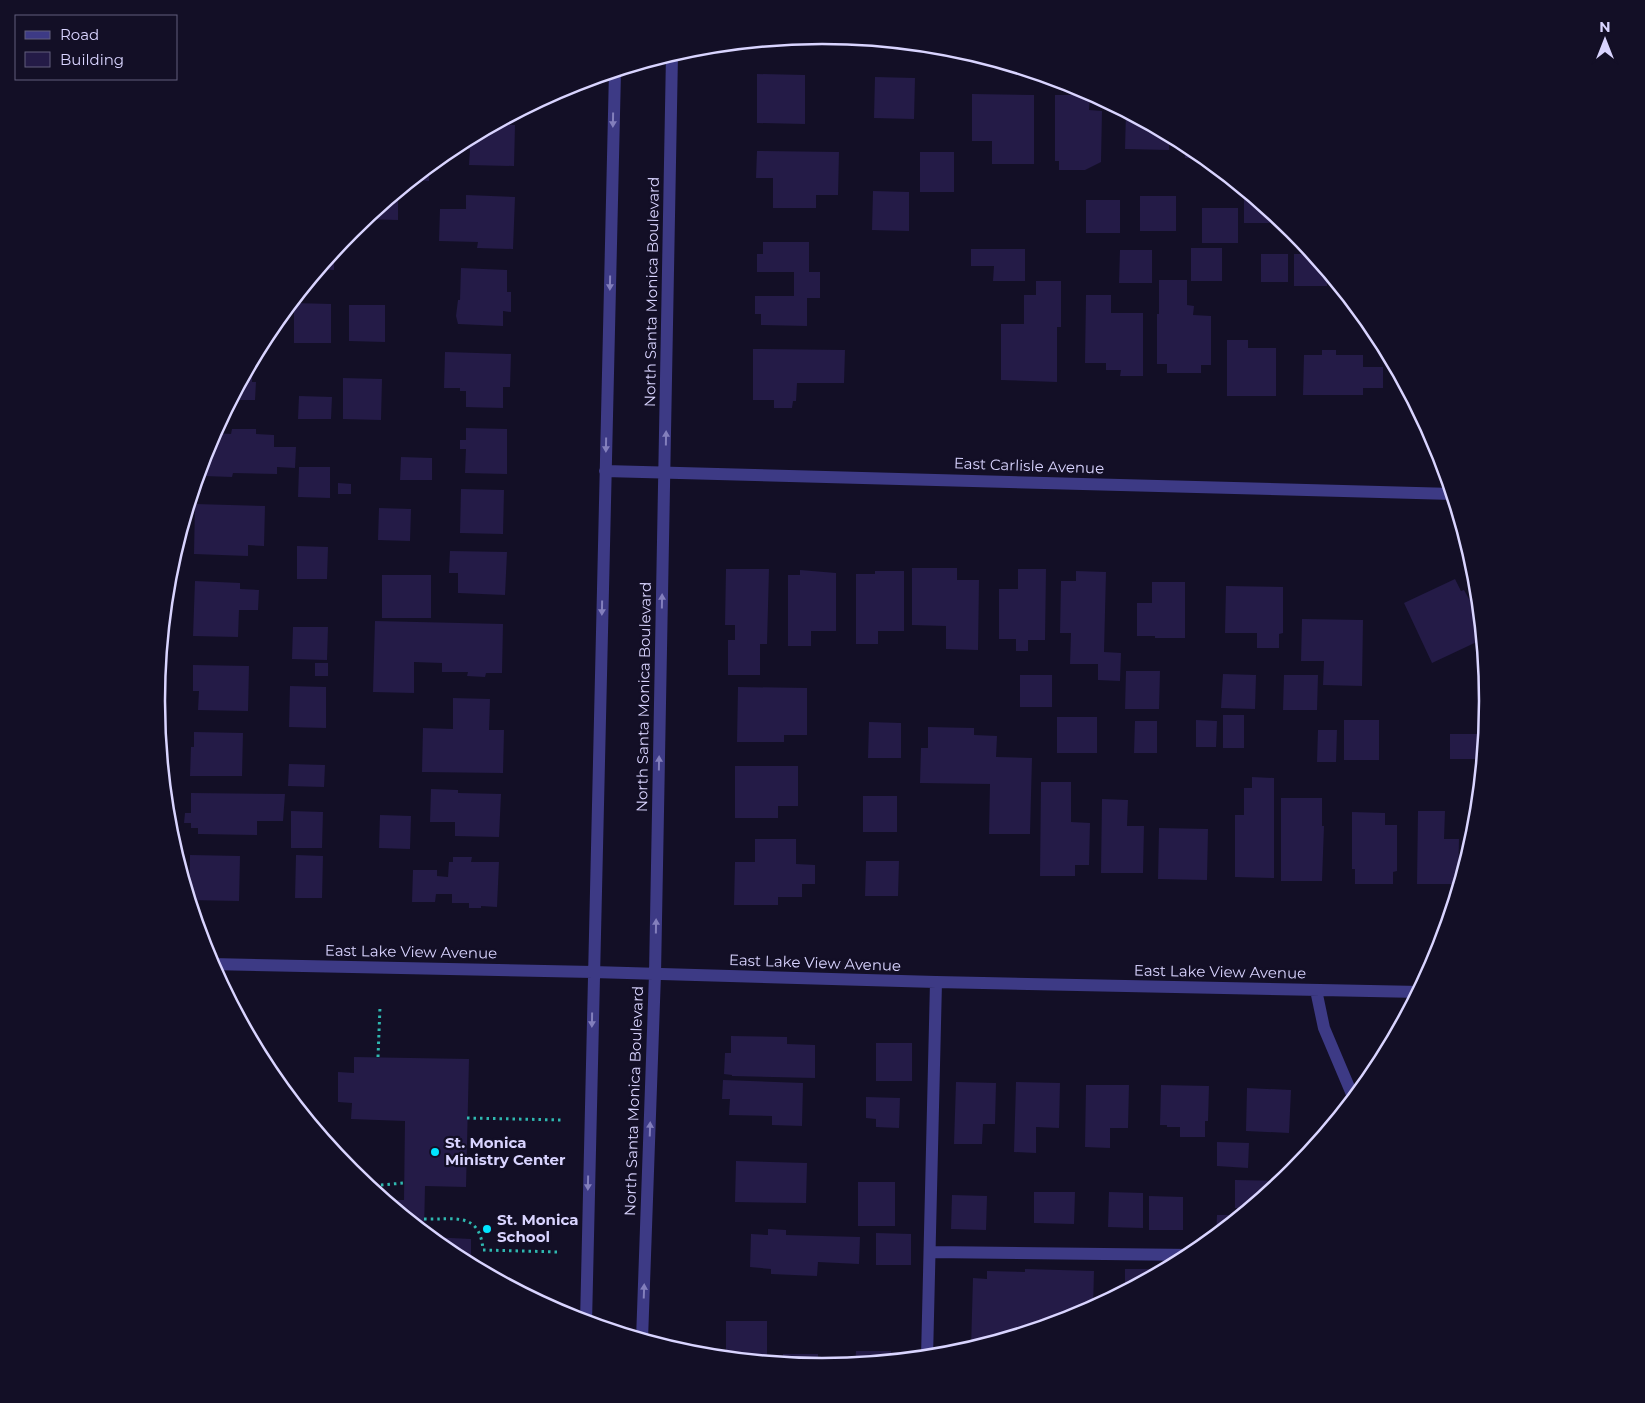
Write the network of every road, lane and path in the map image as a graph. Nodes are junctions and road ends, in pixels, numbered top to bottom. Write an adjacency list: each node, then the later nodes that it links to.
1 (672, 61): 4 (street, North Santa Monica Boulevard, one-way to 1)
2 (615, 78): 3 (street, one-way to 3)
3 (605, 471): 4 (street, East Carlisle Avenue); 7 (street, one-way to 7)
4 (665, 472): 5 (street, East Carlisle Avenue); 8 (street, North Santa Monica Boulevard, one-way to 4)
5 (1446, 494)
6 (220, 964): 7 (street, East Lake View Avenue)
7 (593, 972): 8 (street, East Lake View Avenue); 23 (street, one-way to 23)
8 (655, 974): 9 (street, East Lake View Avenue); 24 (street, North Santa Monica Boulevard, one-way to 8)
9 (936, 982): 10 (street, East Lake View Avenue); 21 (street)
10 (1316, 990): 11 (street, East Lake View Avenue); 14 (street)
11 (1412, 992)
12 (380, 1007): 13 (path)
13 (378, 1057)
14 (1351, 1092)
15 (467, 1118): 16 (path)
16 (562, 1120)
17 (404, 1183): 18 (path)
18 (377, 1185)
19 (424, 1219): 20 (path)
20 (559, 1252)
21 (930, 1252): 22 (street); 25 (street)
22 (1177, 1255)
23 (586, 1315)
24 (642, 1334)
25 (928, 1351)

